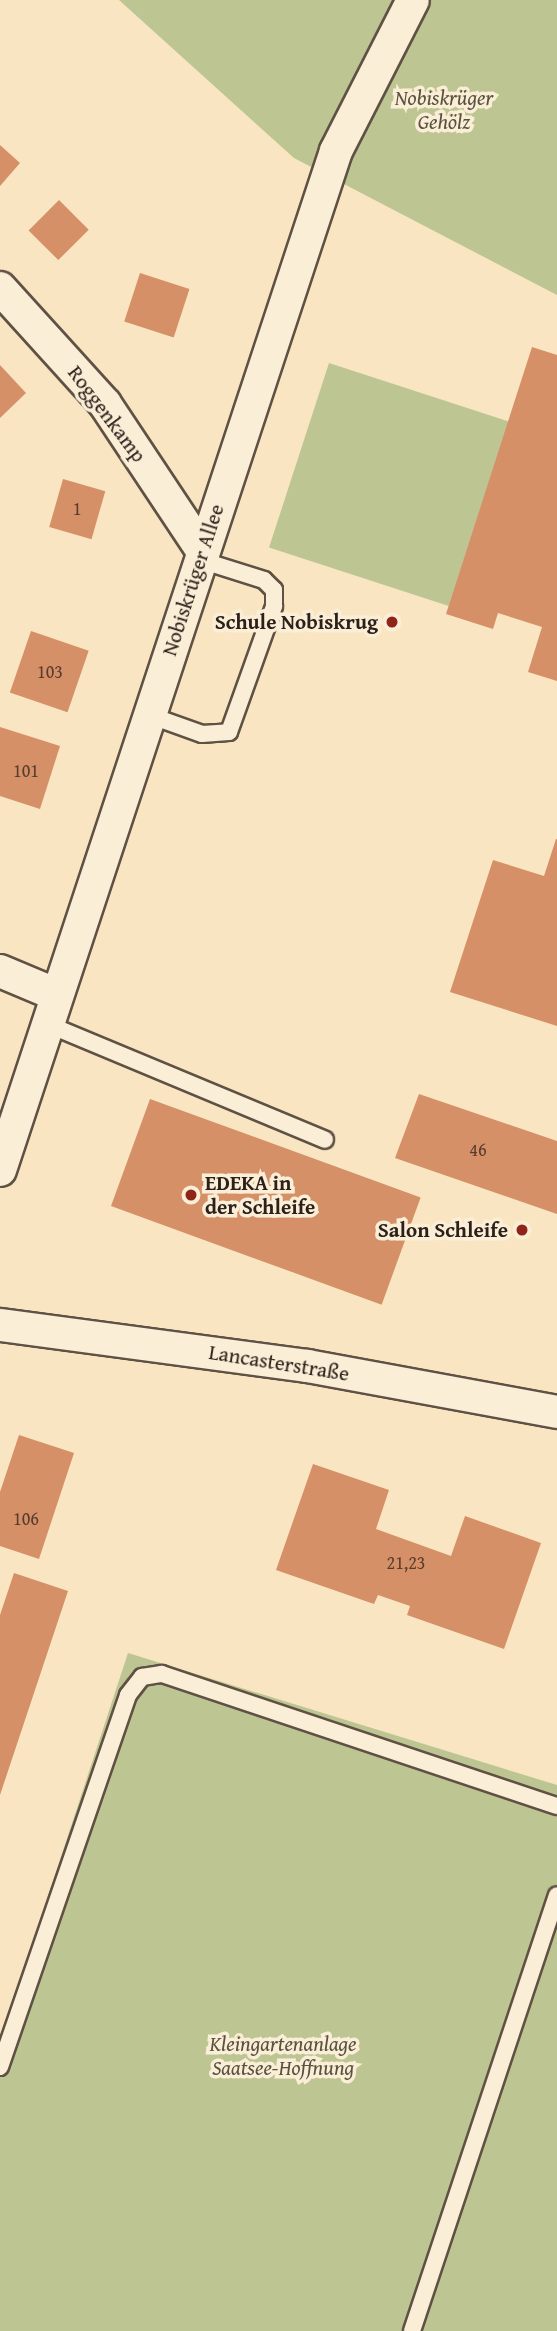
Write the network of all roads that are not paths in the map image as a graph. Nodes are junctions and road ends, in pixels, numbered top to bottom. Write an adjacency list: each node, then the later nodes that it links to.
1 (413, 0): 3 (street, Nobiskrüger Allee)
2 (0, 288): 3 (street, Roggenkamp)
3 (201, 555): 4 (street, Nobiskrüger Allee); 4 (lane)
4 (149, 715): 6 (street, Nobiskrüger Allee)
5 (0, 971): 6 (street)
6 (57, 995): 7 (street, Nobiskrüger Allee)
7 (47, 1024): 8 (lane); 9 (street, Nobiskrüger Allee)
8 (325, 1140)
9 (0, 1170)
10 (0, 1325): 11 (street, Lancasterstraße)
11 (557, 1412)
12 (557, 1806): 14 (lane)
13 (557, 1896): 16 (lane)
14 (5, 2032): 15 (lane)
15 (0, 2067)
16 (412, 2331)

